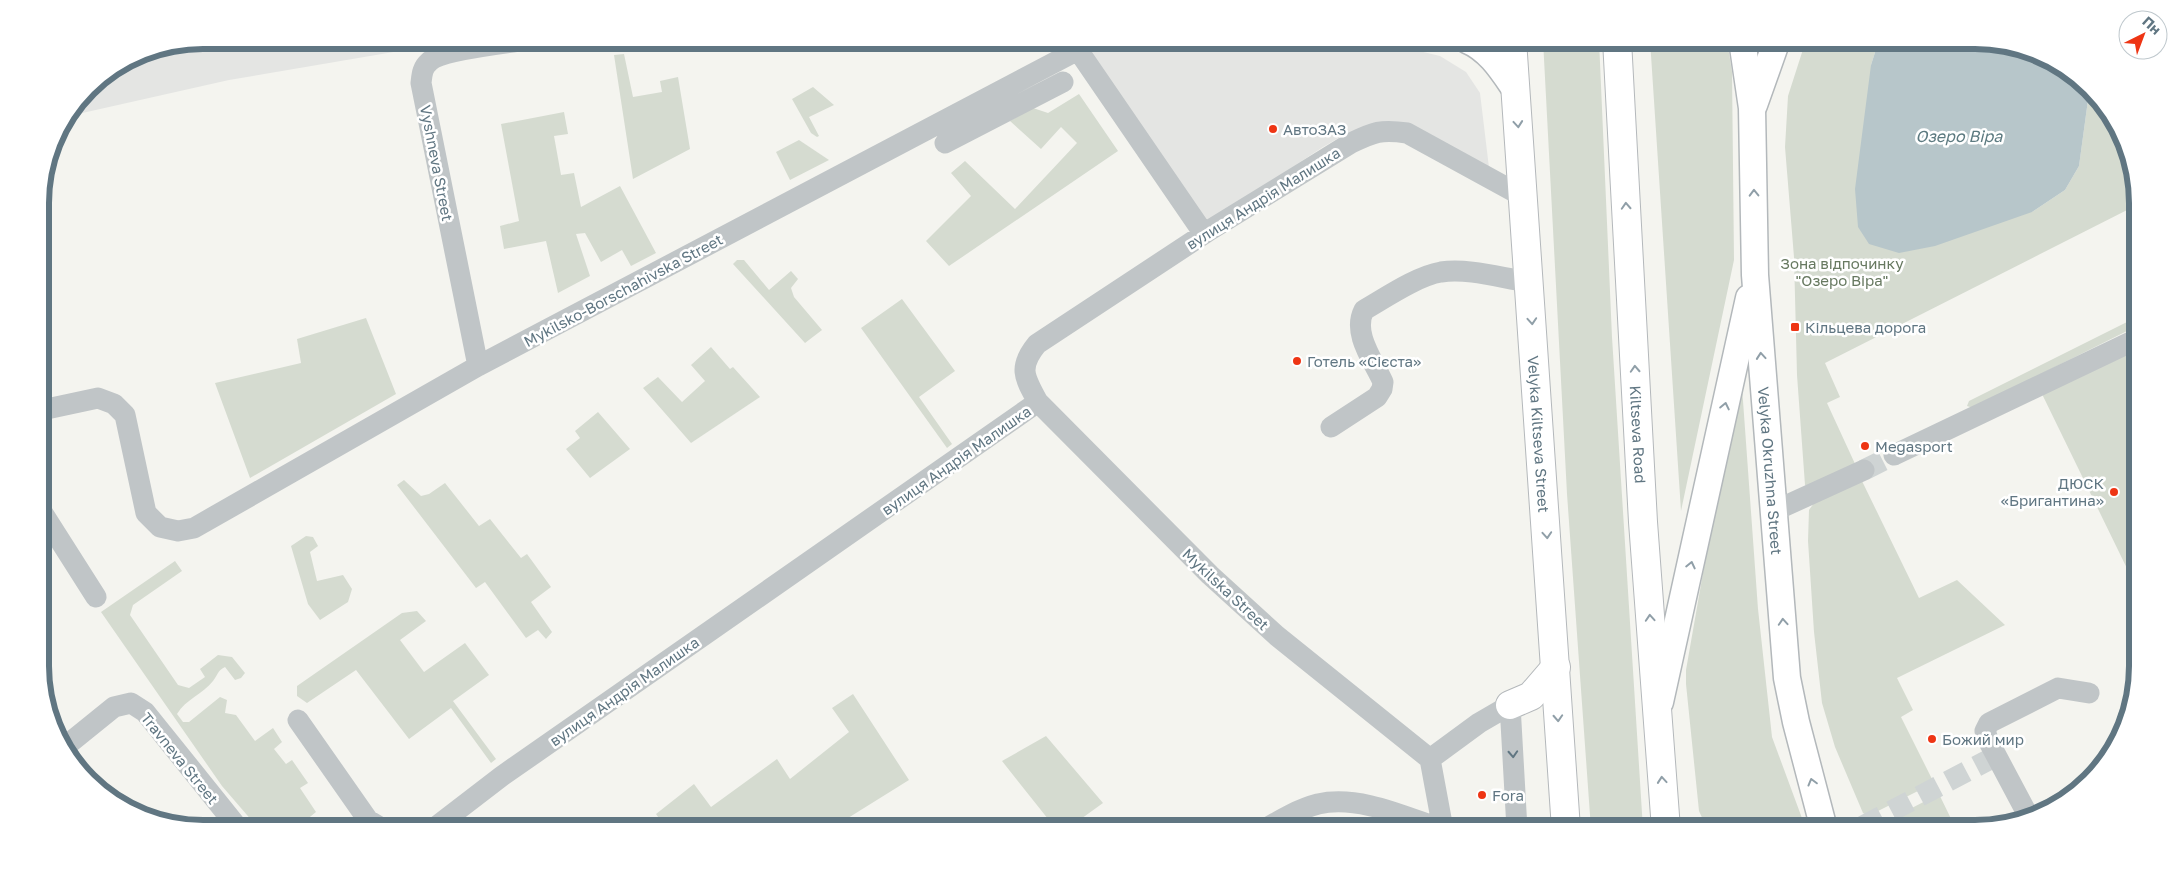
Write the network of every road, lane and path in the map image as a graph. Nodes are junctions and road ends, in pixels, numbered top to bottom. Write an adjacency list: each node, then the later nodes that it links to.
1 (475, 49): 20 (street, Vyshneva Street)
2 (1067, 49): 12 (street, Mykilsko-Borschahivska Street)
3 (1077, 49): 16 (street, Mykilsko-Borschahivska Street)
4 (1483, 49): 10 (main road)
5 (1513, 49): 10 (highway, Velyka Kiltseva Street)
6 (1617, 49): 32 (highway, Kiltseva Road, one-way to 6)
7 (1743, 49): 11 (main road)
8 (1774, 49): 11 (main road)
9 (1063, 82): 13 (street)
10 (1515, 89): 15 (highway, Velyka Kiltseva Street, one-way to 15)
11 (1752, 108): 17 (main road, Velyka Okruzhna Street, one-way to 11)
12 (960, 112): 13 (street); 20 (street, Mykilsko-Borschahivska Street)
13 (976, 127): 14 (street)
14 (945, 143)
15 (1524, 198): 16 (street, вулиця Андрія Малишка); 18 (highway, Velyka Kiltseva Street)
16 (1204, 234): 21 (street, вулиця Андрія Малишка)
17 (1755, 275): 26 (main road, Velyka Okruzhna Street, one-way to 17); 32 (main road, one-way to 17)
18 (1529, 282): 23 (street); 29 (highway, Velyka Kiltseva Street, one-way to 29)
19 (2129, 343): 24 (street)
20 (478, 366): 22 (street, Mykilsko-Borschahivska Street)
21 (1038, 402): 35 (street, Mykilska Street); 39 (street, вулиця Андрія Малишка)
22 (49, 408)
23 (1331, 427)
24 (1894, 455)
25 (1864, 470): 26 (street)
26 (1774, 511): 46 (main road, Velyka Okruzhna Street, one-way to 26)
27 (49, 523): 28 (street)
28 (96, 598)
29 (1556, 667): 31 (highway); 44 (highway, Velyka Kiltseva Street, one-way to 44)
30 (2089, 693): 36 (street)
31 (1510, 706): 35 (street); 43 (street, one-way to 43)
32 (1657, 714): 45 (highway, Kiltseva Road, one-way to 32)
33 (298, 720): 38 (street)
34 (70, 743): 37 (street, Travneva Street)
35 (1430, 759): 42 (street)
36 (2026, 812)
37 (231, 820)
38 (368, 820)
39 (445, 820)
40 (1280, 820): 41 (street)
41 (1415, 820)
42 (1440, 820)
43 (1516, 820)
44 (1565, 820)
45 (1665, 820)
46 (1822, 820)

